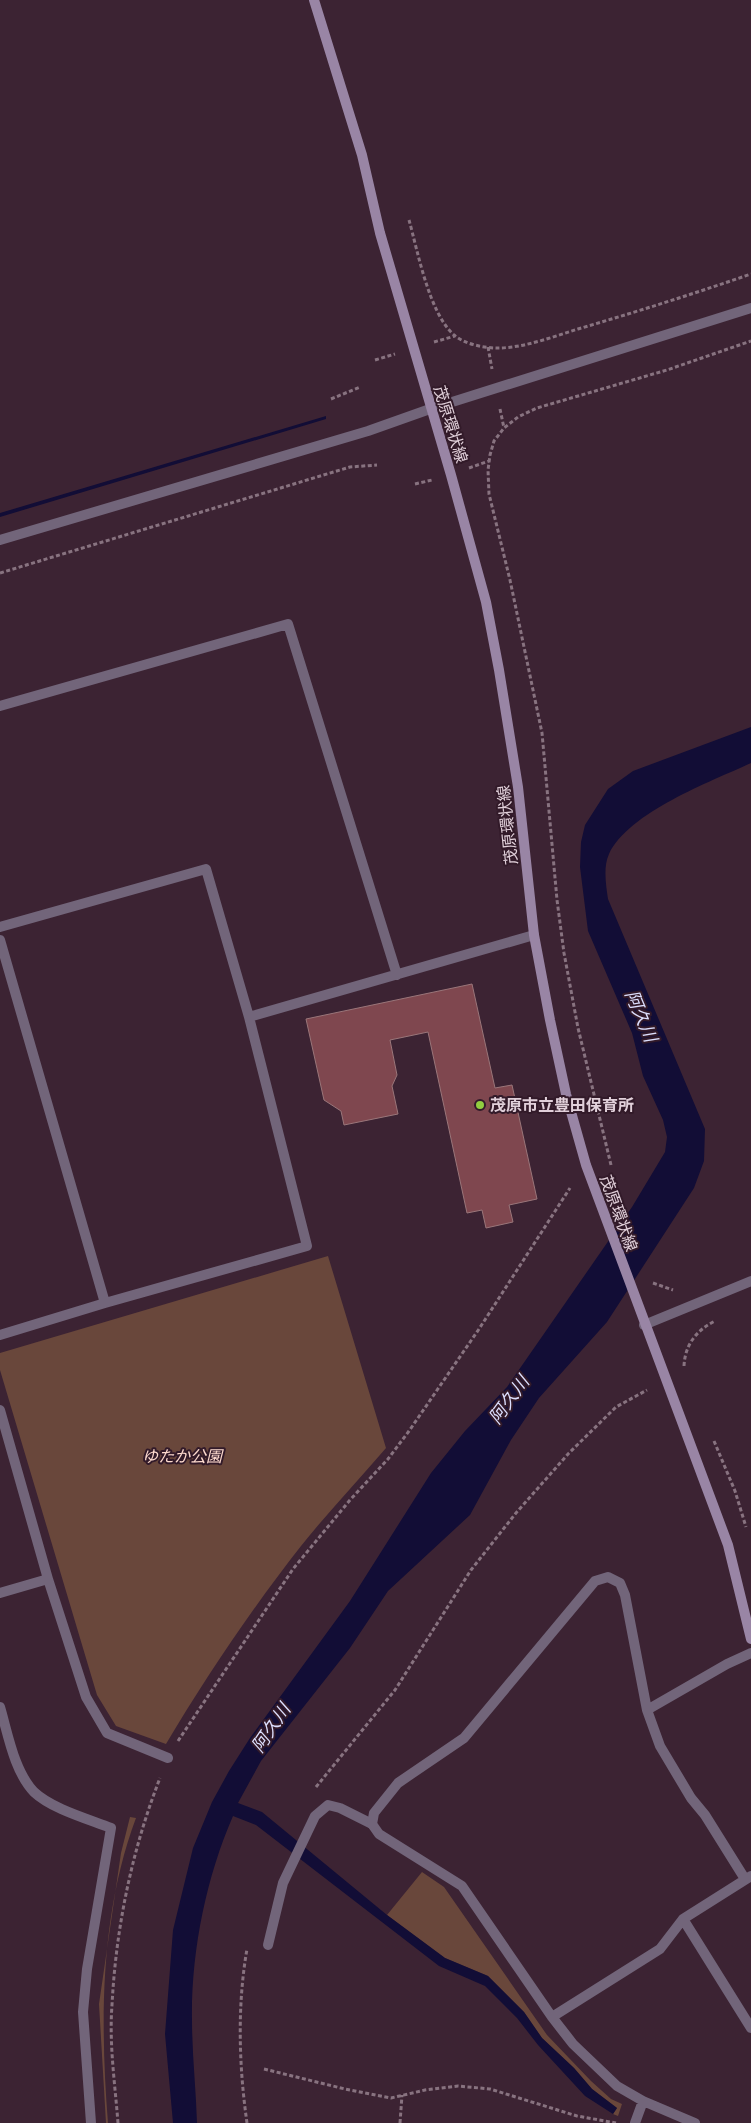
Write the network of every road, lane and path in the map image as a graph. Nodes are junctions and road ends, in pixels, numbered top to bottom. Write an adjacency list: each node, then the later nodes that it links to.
1 (314, 0): 8 (main road, 茂原環状線)
2 (408, 220): 3 (path)
3 (751, 274)
4 (751, 308): 8 (street)
5 (751, 341): 18 (path)
6 (360, 387): 7 (path)
7 (331, 399)
8 (430, 409): 10 (street); 14 (main road, 茂原環状線)
9 (377, 465): 11 (path)
10 (0, 540)
11 (0, 573)
12 (0, 706): 16 (street)
13 (0, 927): 17 (street)
14 (534, 935): 16 (street); 25 (main road, 茂原環状線)
15 (0, 940): 23 (street)
16 (397, 975): 17 (street)
17 (249, 1017): 23 (street)
18 (614, 1174)
19 (570, 1188): 38 (path)
20 (648, 1277): 22 (path)
21 (751, 1281): 25 (street)
22 (680, 1291)
23 (105, 1303): 26 (street)
24 (723, 1317): 27 (path)
25 (644, 1325): 27 (main road, 茂原環状線)
26 (0, 1335)
27 (667, 1382): 33 (main road, 茂原環状線); 39 (path)
28 (0, 1410): 31 (street)
29 (712, 1438): 30 (path)
30 (748, 1535)
31 (48, 1579): 32 (street); 38 (street)
32 (0, 1593)
33 (748, 1606): 34 (main road, 茂原環状線)
34 (751, 1638)
35 (751, 1652): 37 (street)
36 (0, 1707): 50 (street)
37 (647, 1710): 40 (street); 41 (street)
38 (168, 1758): 51 (path)
39 (312, 1792)
40 (372, 1824): 44 (street); 45 (street)
41 (748, 1878): 42 (street)
42 (683, 1919): 45 (street); 46 (street)
43 (249, 1941): 52 (path)
44 (268, 1946)
45 (552, 2018): 49 (street)
46 (751, 2028)
47 (264, 2069): 48 (path)
48 (402, 2095): 53 (path); 54 (path)
49 (643, 2101): 55 (street); 56 (street)
50 (91, 2123)
51 (118, 2123)
52 (247, 2123)
53 (400, 2123)
54 (619, 2123)
55 (635, 2123)
56 (695, 2123)

